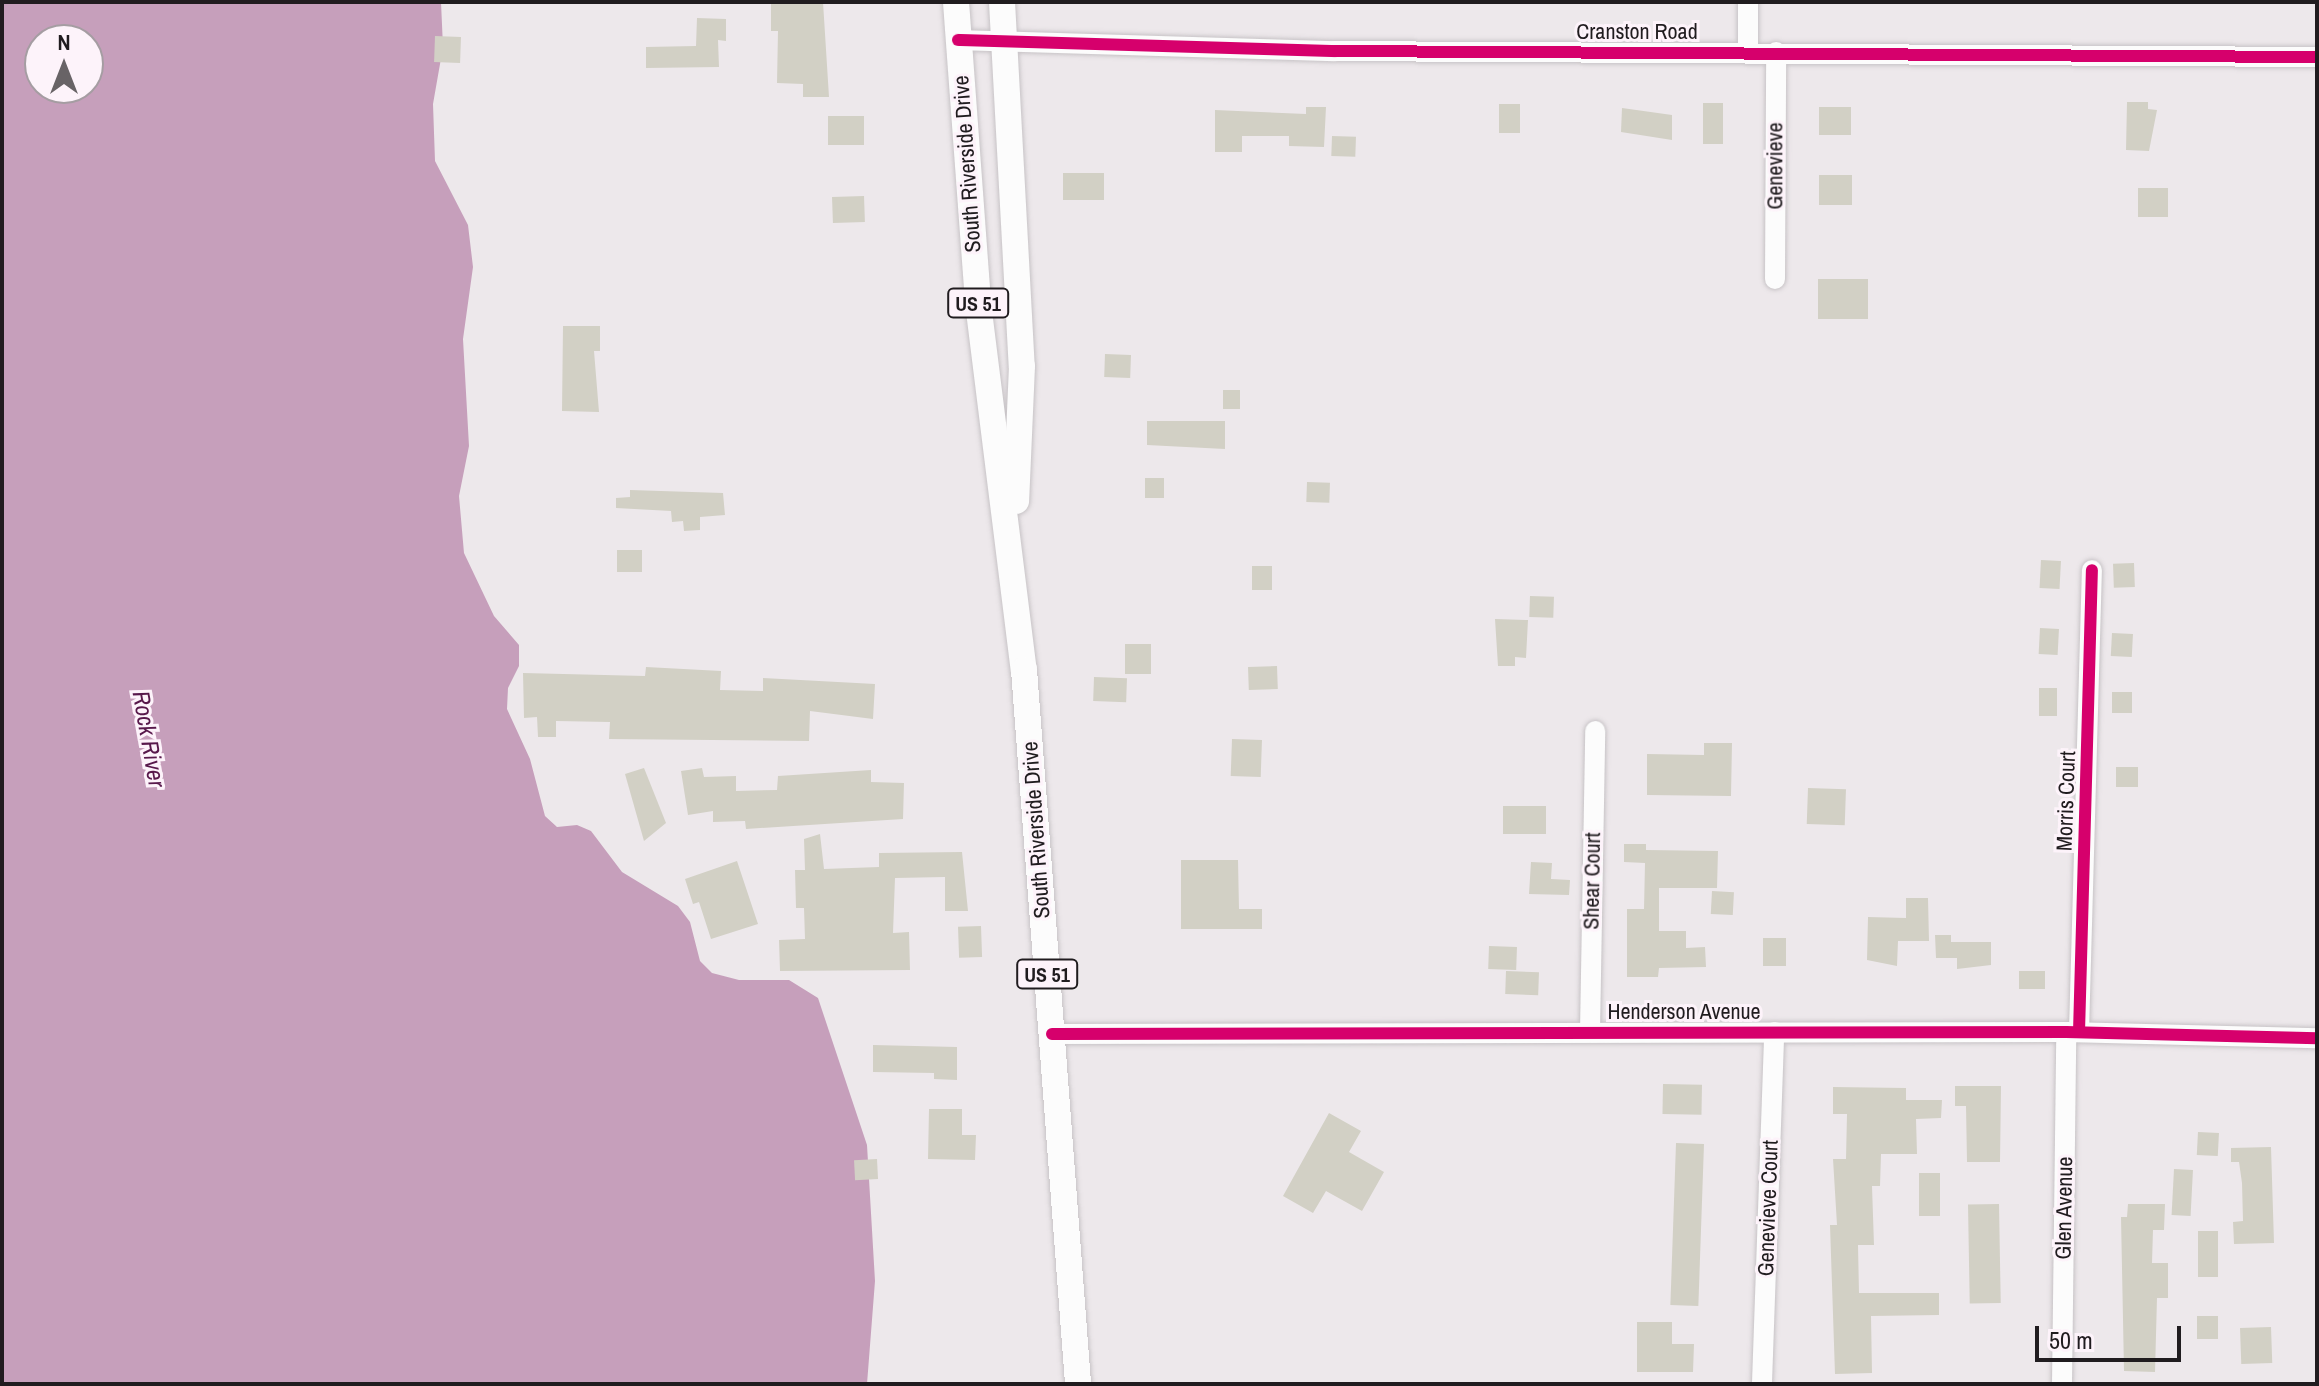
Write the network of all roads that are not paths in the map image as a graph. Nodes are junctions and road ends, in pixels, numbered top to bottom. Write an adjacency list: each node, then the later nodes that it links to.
1 (956, 2): 4 (main road, South Riverside Drive / US 51)
2 (1002, 2): 5 (main road, South Riverside Drive / US 51)
3 (1748, 2): 6 (street)
4 (958, 40): 5 (street, Cranston Road); 10 (main road, South Riverside Drive / US 51)
5 (1004, 41): 6 (street, Cranston Road); 10 (main road, South Riverside Drive / US 51)
6 (1748, 52): 7 (street, Cranston Road)
7 (1776, 52): 8 (street, Cranston Road); 9 (street, Genevieve)
8 (2317, 57)
9 (1775, 279)
10 (1013, 564): 16 (main road, South Riverside Drive / US 51)
11 (2092, 570): 15 (street, Morris Court)
12 (1595, 731): 13 (street, Shear Court)
13 (1590, 1032): 14 (street, Henderson Avenue); 16 (street, Henderson Avenue)
14 (1774, 1032): 15 (street, Henderson Avenue); 18 (street, Genevieve Court)
15 (2073, 1032): 17 (street, Henderson Avenue); 20 (street, Glen Avenue)
16 (1052, 1034): 19 (main road, South Riverside Drive / US 51)
17 (2317, 1038)
18 (1762, 1383)
19 (1078, 1384)
20 (2062, 1384)

